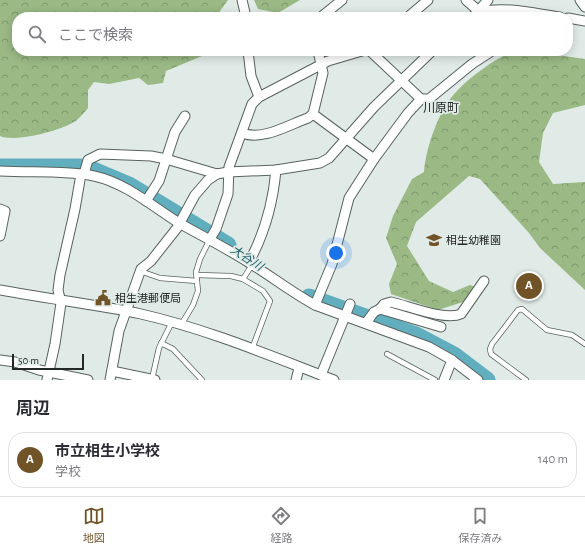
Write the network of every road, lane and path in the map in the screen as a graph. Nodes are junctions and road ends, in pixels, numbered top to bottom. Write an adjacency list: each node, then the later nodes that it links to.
1 (242, 0): 8 (street)
2 (342, 0): 9 (street)
3 (428, 0): 10 (street)
4 (466, 0): 11 (street)
5 (488, 0): 12 (street)
6 (580, 0): 7 (street)
7 (585, 7)
8 (245, 12)
9 (331, 12)
10 (414, 12)
11 (475, 12)
12 (479, 12)
13 (486, 12): 14 (street)
14 (527, 12)
15 (573, 19): 16 (street)
16 (585, 21)
17 (249, 56): 25 (street)
18 (319, 56): 23 (street)
19 (347, 56): 23 (street)
20 (375, 56): 24 (street)
21 (427, 56): 24 (street)
22 (484, 56): 26 (street)
23 (322, 66): 25 (street); 27 (street)
24 (400, 81): 26 (street); 30 (street)
25 (259, 97): 29 (street)
26 (421, 99): 32 (street)
27 (313, 114): 29 (street); 30 (street)
28 (185, 116): 31 (street)
29 (242, 133): 36 (street)
30 (346, 139): 32 (street); 33 (street)
31 (166, 159): 34 (street); 37 (street); 38 (street)
32 (374, 159): 51 (street)
33 (276, 170): 36 (street); 43 (street)
34 (84, 171): 35 (street); 38 (street); 50 (street)
35 (0, 172)
36 (228, 172): 37 (street); 41 (street)
37 (217, 174): 40 (street)
38 (149, 197): 40 (street)
39 (0, 209): 42 (street)
40 (181, 221): 41 (street); 44 (street)
41 (212, 235): 43 (street); 45 (lane)
42 (0, 236)
43 (250, 263): 46 (lane); 51 (street)
44 (140, 271): 47 (lane); 53 (street)
45 (197, 275): 46 (lane); 47 (lane)
46 (243, 279): 61 (lane)
47 (197, 281): 57 (lane)
48 (484, 281): 55 (street)
49 (0, 290): 50 (street)
50 (60, 299): 53 (street); 68 (street)
51 (317, 301): 54 (street)
52 (350, 304): 54 (street)
53 (125, 311): 56 (street); 66 (street)
54 (345, 316): 55 (street); 67 (street)
55 (372, 316): 58 (street); 64 (street)
56 (172, 322): 57 (street); 59 (lane)
57 (181, 325): 61 (street)
58 (441, 327)
59 (161, 343): 70 (lane); 71 (lane)
60 (585, 344): 77 (lane)
61 (252, 349): 65 (street)
62 (387, 354): 74 (lane)
63 (0, 360): 68 (street)
64 (452, 360): 75 (street); 76 (street)
65 (299, 368): 67 (street); 72 (street)
66 (111, 375): 70 (street)
67 (321, 375): 73 (street)
68 (48, 376): 69 (street)
69 (88, 380)
70 (154, 380)
71 (202, 380)
72 (296, 380)
73 (334, 380)
74 (435, 380)
75 (444, 380)
76 (478, 380)
77 (526, 380)

